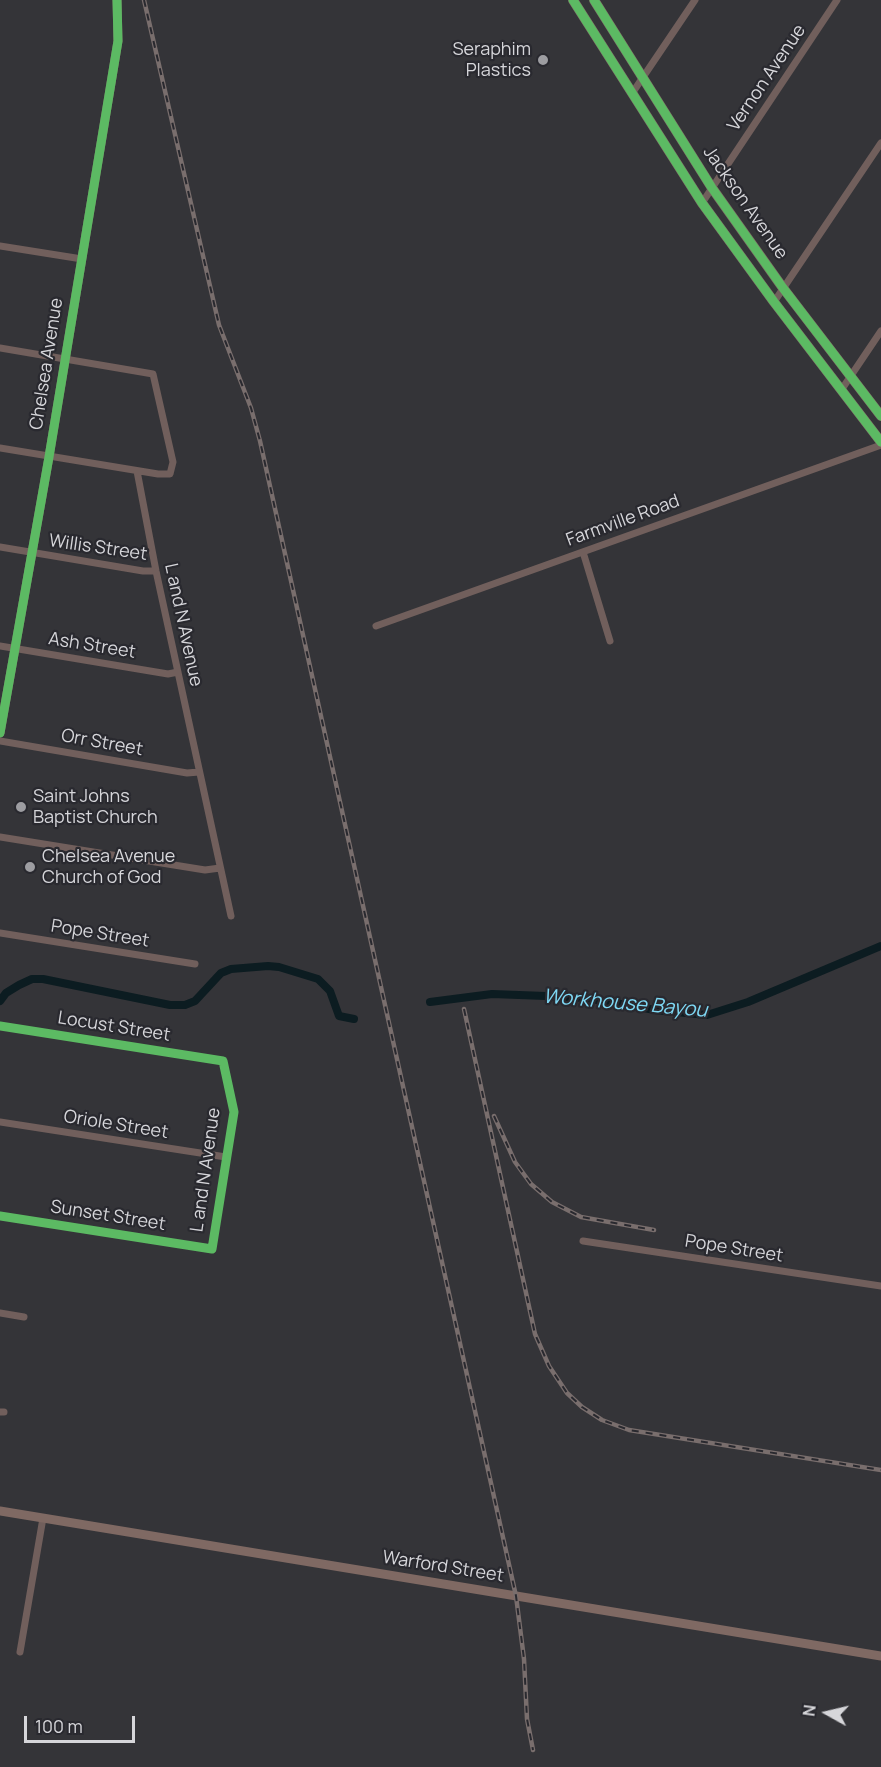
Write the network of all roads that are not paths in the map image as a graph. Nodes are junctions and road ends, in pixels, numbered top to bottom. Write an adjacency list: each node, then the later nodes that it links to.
1 (117, 0): 12 (main road, Chelsea Avenue)
2 (573, 0): 7 (main road, Jackson Avenue)
3 (594, 0): 6 (main road, Jackson Avenue)
4 (695, 0): 6 (street)
5 (837, 0): 9 (street, Vernon Avenue)
6 (643, 78): 7 (street); 9 (main road, Jackson Avenue)
7 (633, 92): 10 (main road, Jackson Avenue)
8 (881, 143): 13 (street)
9 (712, 188): 10 (street, Vernon Avenue); 13 (main road, Jackson Avenue)
10 (702, 203): 14 (main road, Jackson Avenue)
11 (0, 246): 12 (street)
12 (82, 260): 17 (main road, Chelsea Avenue)
13 (783, 288): 14 (street); 18 (main road, Jackson Avenue)
14 (774, 302): 19 (main road, Jackson Avenue)
15 (881, 331): 18 (street)
16 (0, 348): 17 (street)
17 (64, 360): 23 (main road, Chelsea Avenue); 24 (street)
18 (851, 376): 19 (street); 20 (main road, Jackson Avenue)
19 (842, 389): 21 (main road, Jackson Avenue)
20 (881, 416)
21 (881, 443): 26 (street, Farmville Road)
22 (0, 448): 23 (street)
23 (49, 457): 24 (street); 27 (main road, Chelsea Avenue)
24 (137, 471): 28 (street, L and N Avenue)
25 (0, 547): 27 (street, Willis Street)
26 (583, 552): 29 (street, Farmville Road); 30 (street)
27 (31, 553): 28 (street, Willis Street); 32 (main road, Chelsea Avenue)
28 (156, 571): 33 (street, L and N Avenue)
29 (376, 626)
30 (610, 641)
31 (0, 646): 32 (street, Ash Street)
32 (14, 648): 33 (street, Ash Street); 34 (main road, Chelsea Avenue)
33 (178, 672): 36 (street, L and N Avenue)
34 (0, 733)
35 (0, 741): 36 (street, Orr Street)
36 (199, 772): 38 (street, L and N Avenue)
37 (0, 837): 38 (street)
38 (220, 868): 39 (street, L and N Avenue)
39 (231, 916)
40 (0, 933): 41 (street, Pope Street)
41 (195, 964)
42 (0, 1026): 43 (street, Locust Street)
43 (223, 1061): 45 (street, L and N Avenue)
44 (0, 1122): 45 (street, Oriole Street)
45 (226, 1157): 48 (street, L and N Avenue)
46 (0, 1216): 48 (street, Sunset Street)
47 (583, 1241): 49 (street, Pope Street)
48 (212, 1249)
49 (881, 1286)
50 (0, 1313): 51 (street)
51 (24, 1317)
52 (0, 1511): 53 (main road, Warford Street)
53 (43, 1518): 54 (street); 55 (main road, Warford Street)
54 (20, 1652)
55 (881, 1656)

